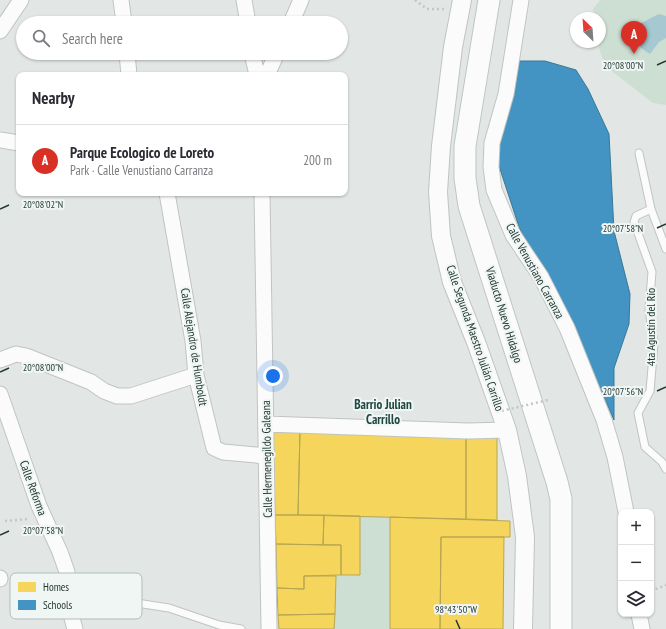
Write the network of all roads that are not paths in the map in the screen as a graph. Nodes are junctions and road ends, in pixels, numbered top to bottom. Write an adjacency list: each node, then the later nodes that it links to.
1 (20, 0): 11 (street)
2 (121, 0): 8 (street)
3 (244, 0): 9 (street)
4 (301, 0): 10 (street)
5 (489, 0): 41 (main road, Viaducto Nuevo Hidalgo)
6 (521, 0): 32 (street, Calle Venustiano Carranza)
7 (461, 4): 29 (street, Calle Segunda Maestro Julián Carrillo)
8 (123, 16)
9 (247, 16)
10 (294, 16)
11 (0, 31)
12 (127, 60): 15 (street)
13 (254, 60): 16 (street)
14 (274, 60): 17 (street)
15 (129, 72)
16 (256, 72)
17 (268, 72)
18 (0, 140): 19 (street)
19 (16, 143)
20 (639, 153): 23 (lane)
21 (168, 196): 26 (street, Calle Alejandro de Humboldt)
22 (262, 196): 28 (street, Calle Hermenegildo Galeana)
23 (651, 209): 24 (lane); 31 (lane, 4ta Agustín del Río)
24 (666, 249)
25 (0, 360): 26 (street)
26 (196, 376): 30 (street, Calle Alejandro de Humboldt)
27 (0, 394): 33 (street, Calle Reforma)
28 (266, 424): 29 (street); 30 (street, Calle Hermenegildo Galeana)
29 (507, 430): 40 (street, Calle Segunda Maestro Julián Carrillo)
30 (266, 456): 39 (street, Calle Hermenegildo Galeana)
31 (666, 469)
32 (625, 509)
33 (67, 573)
34 (142, 604): 38 (lane)
35 (640, 617): 42 (street)
36 (72, 619): 37 (street, Calle Reforma)
37 (75, 629)
38 (242, 629)
39 (269, 629)
40 (523, 629)
41 (561, 629)
42 (642, 629)

